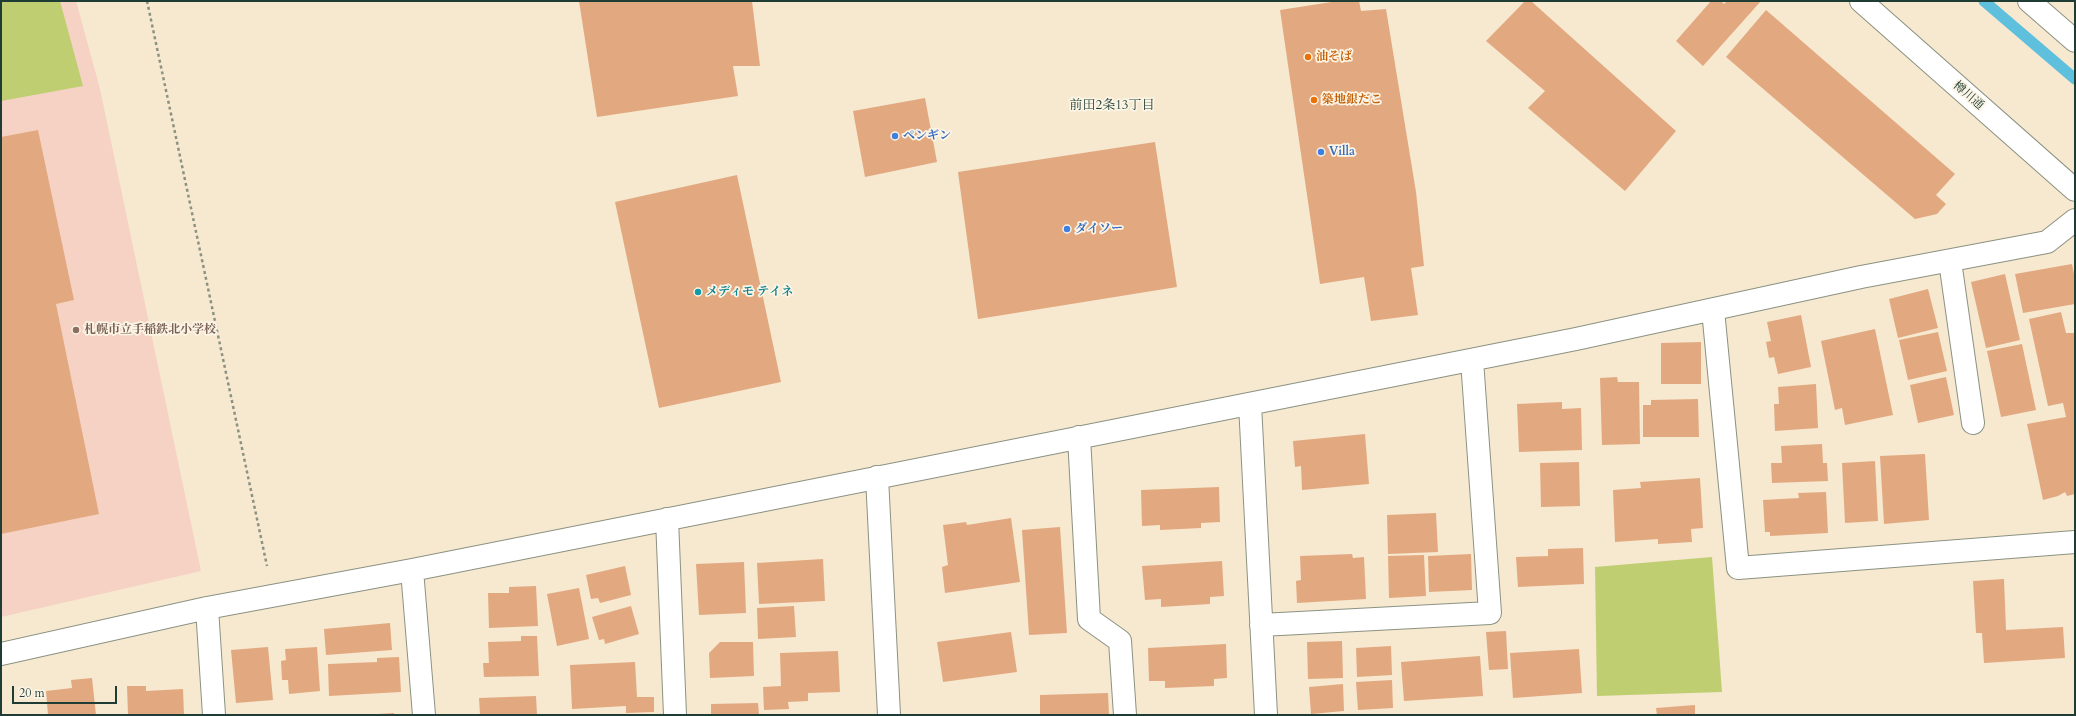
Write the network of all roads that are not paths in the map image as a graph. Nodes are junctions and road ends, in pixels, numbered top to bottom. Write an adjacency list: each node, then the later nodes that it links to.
1 (1861, 1): 4 (street, 樽川通)
2 (2030, 1): 3 (street)
3 (2075, 41)
4 (2075, 190)
5 (2075, 220): 6 (street)
6 (1950, 261): 7 (street); 10 (street)
7 (1713, 310): 8 (street); 14 (street)
8 (1472, 360): 9 (street); 17 (street)
9 (1250, 404): 11 (street); 17 (street)
10 (1973, 423)
11 (1079, 437): 12 (street); 23 (street)
12 (877, 477): 13 (street); 22 (street)
13 (667, 518): 15 (street); 21 (street)
14 (2075, 542)
15 (412, 570): 16 (street); 20 (street)
16 (207, 608): 18 (street); 19 (street)
17 (1261, 625): 24 (street)
18 (1, 654)
19 (214, 715)
20 (424, 715)
21 (675, 715)
22 (889, 715)
23 (1125, 715)
24 (1266, 715)

